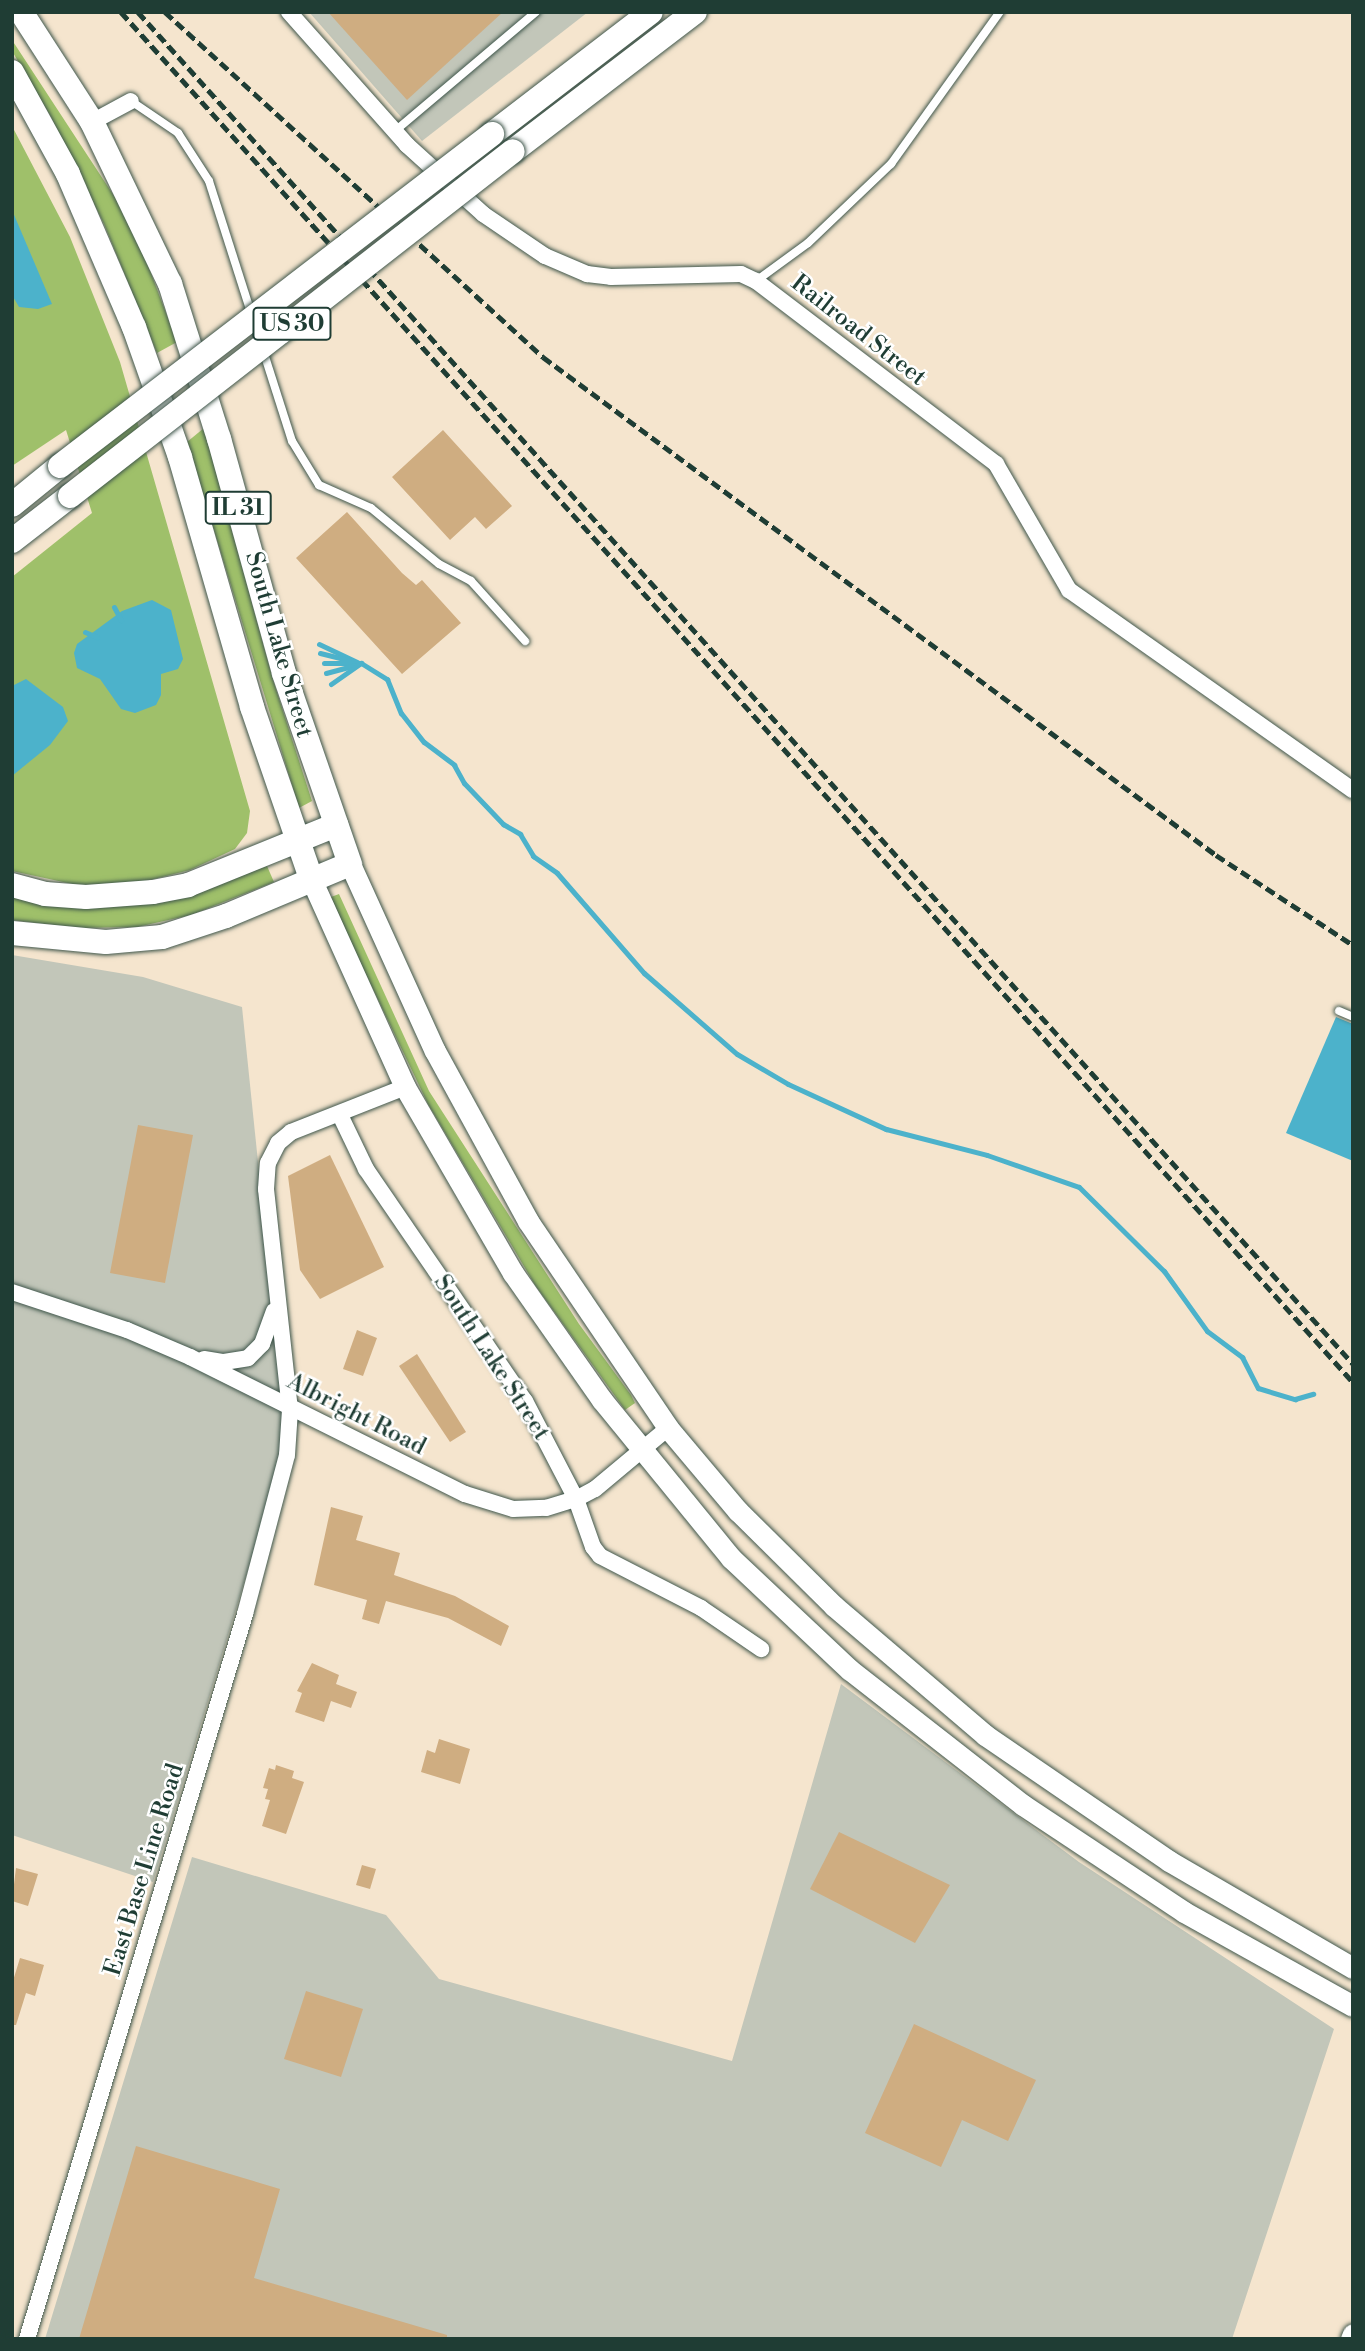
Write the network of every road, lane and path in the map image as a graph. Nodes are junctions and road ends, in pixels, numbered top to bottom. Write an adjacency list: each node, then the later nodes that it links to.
1 (21, 12): 9 (main road, South Lake Street / IL 31)
2 (289, 12): 10 (street, Railroad Street)
3 (536, 12): 10 (lane)
4 (651, 12): 12 (main road, US 30, bridge)
5 (695, 12): 13 (main road, US 30, bridge)
6 (1000, 12): 11 (lane)
7 (12, 72): 17 (main road, South Lake Street / IL 31)
8 (131, 101): 9 (street); 14 (lane)
9 (92, 122): 16 (main road, South Lake Street / IL 31)
10 (395, 131): 11 (street, Railroad Street)
11 (756, 281): 15 (street, Railroad Street)
12 (14, 502)
13 (12, 541)
14 (525, 641)
15 (1353, 790)
16 (336, 825): 17 (main road); 18 (main road, South Lake Street / IL 31)
17 (295, 839): 19 (main road, South Lake Street / IL 31); 20 (main road)
18 (350, 864): 19 (main road); 30 (main road, South Lake Street / IL 31)
19 (312, 881): 21 (main road); 24 (main road, South Lake Street / IL 31)
20 (12, 885)
21 (12, 933)
22 (1339, 1011): 23 (lane)
23 (1353, 1017)
24 (405, 1087): 25 (street, East Base Line Road); 31 (main road, IL 31)
25 (340, 1115): 27 (street, East Base Line Road); 32 (street, South Lake Street)
26 (12, 1292): 28 (street, Albright Road)
27 (277, 1294): 28 (street); 29 (street, East Base Line Road)
28 (190, 1357): 29 (street, Albright Road)
29 (290, 1410): 32 (street, Albright Road); 36 (street, East Base Line Road)
30 (668, 1428): 31 (street, Albright Road); 34 (main road, IL 31)
31 (641, 1451): 32 (street, Albright Road); 35 (main road, IL 31)
32 (576, 1499): 33 (street, South Lake Street)
33 (761, 1649)
34 (1353, 1968)
35 (1353, 2006)
36 (27, 2339)

